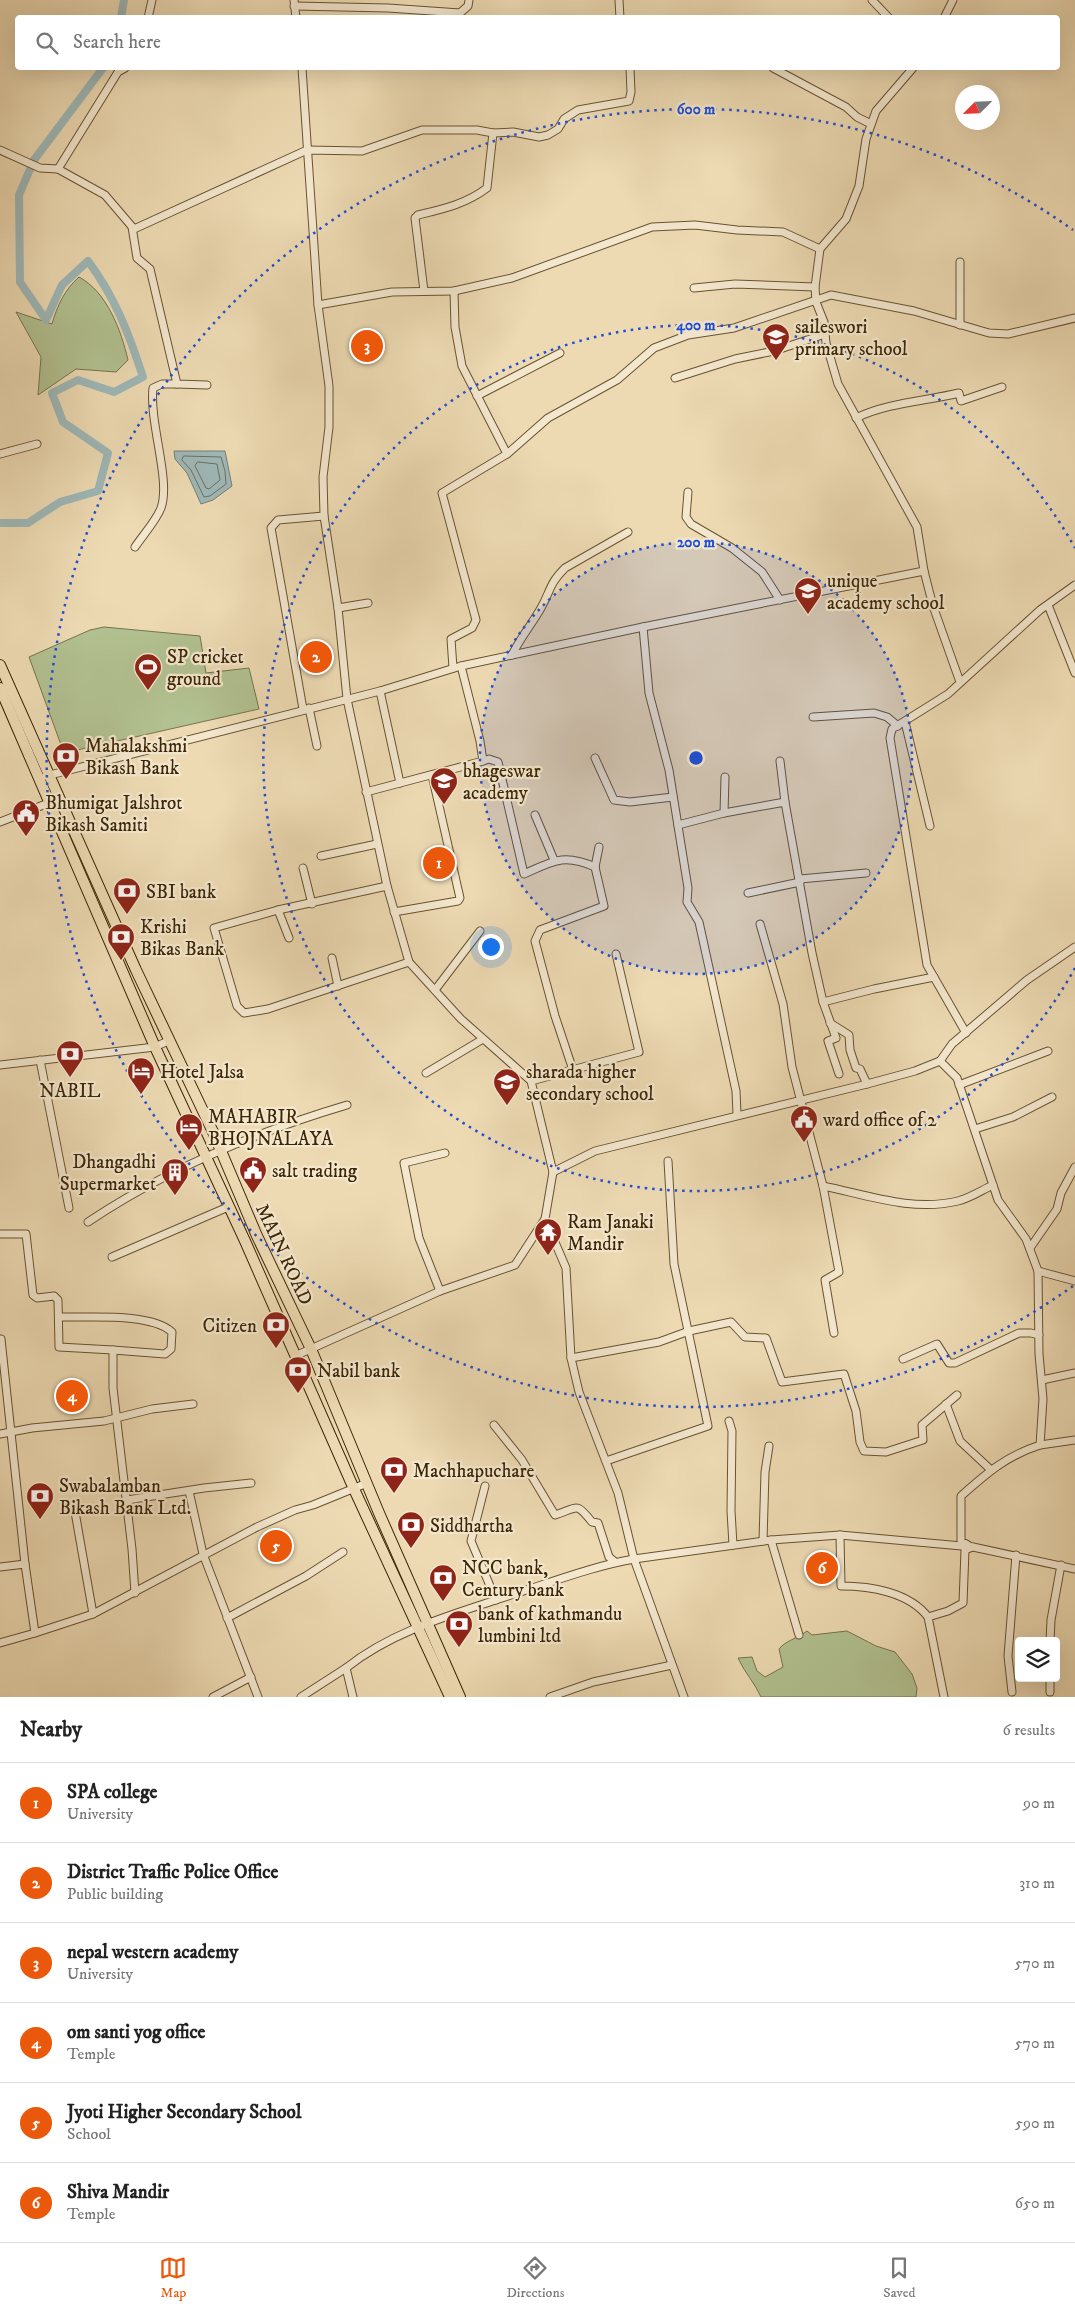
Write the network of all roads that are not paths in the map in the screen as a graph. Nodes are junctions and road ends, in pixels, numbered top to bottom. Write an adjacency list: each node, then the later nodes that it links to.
1 (152, 0): 7 (street)
2 (469, 0): 6 (street)
3 (619, 0): 8 (street)
4 (872, 0): 9 (street)
5 (953, 0): 10 (street)
6 (294, 3)
7 (149, 15)
8 (620, 15)
9 (885, 15)
10 (946, 15)
11 (123, 70): 20 (street)
12 (302, 70): 19 (street)
13 (630, 70): 17 (street)
14 (777, 70): 16 (street)
15 (910, 70): 16 (street)
16 (871, 124): 22 (street)
17 (493, 133): 19 (street); 26 (street)
18 (0, 150): 20 (street)
19 (307, 150): 21 (street); 29 (street)
20 (58, 169): 21 (street)
21 (132, 227): 35 (street)
22 (820, 249): 24 (street); 27 (street)
23 (960, 262): 31 (street)
24 (814, 287): 25 (street); 28 (street)
25 (694, 288)
26 (424, 291): 27 (street); 29 (street)
27 (454, 292): 38 (street)
28 (816, 302): 31 (street); 32 (street); 42 (street)
29 (318, 306): 44 (street)
30 (1075, 318): 31 (street)
31 (960, 325)
32 (825, 334): 34 (street); 39 (street)
33 (560, 353): 38 (street)
34 (675, 378)
35 (177, 384): 36 (street); 46 (street)
36 (207, 384)
37 (1002, 387): 39 (street)
38 (477, 396): 42 (street)
39 (856, 418): 47 (street)
40 (37, 444): 41 (street)
41 (0, 454)
42 (507, 454): 57 (street)
43 (688, 492): 49 (street)
44 (324, 516): 52 (street); 63 (street)
45 (628, 532): 54 (street)
46 (135, 547)
47 (924, 571): 49 (street); 59 (street)
48 (1075, 584): 51 (street)
49 (780, 600): 53 (street)
50 (368, 603): 52 (street)
51 (1048, 605): 58 (street); 59 (street)
52 (338, 608): 62 (street)
53 (643, 627): 54 (street); 75 (street)
54 (512, 655): 56 (street)
55 (0, 665): 70 (main road, MAIN ROAD)
56 (461, 666): 57 (street); 68 (street)
57 (452, 668): 61 (street)
58 (1075, 674)
59 (960, 682): 65 (street)
60 (0, 688): 70 (main road, MAIN ROAD)
61 (380, 691): 62 (street); 73 (street)
62 (347, 699): 63 (street); 74 (street)
63 (306, 709): 66 (street); 70 (street)
64 (813, 717): 65 (street)
65 (901, 724): 82 (street); 104 (street)
66 (317, 746)
67 (595, 758): 75 (street)
68 (483, 761): 71 (street); 86 (street)
69 (780, 761): 77 (street)
70 (46, 776): 76 (main road, MAIN ROAD); 97 (main road, MAIN ROAD)
71 (432, 776): 73 (street); 95 (street)
72 (725, 777): 78 (street)
73 (400, 783): 74 (street)
74 (366, 792): 83 (street)
75 (673, 797): 81 (street)
76 (51, 802): 80 (street); 97 (main road, MAIN ROAD)
77 (785, 802): 78 (street); 90 (street)
78 (724, 813): 81 (street)
79 (535, 815): 86 (street)
80 (0, 822)
81 (678, 825): 126 (street)
82 (930, 826)
83 (378, 844): 85 (street); 91 (street)
84 (599, 847): 87 (street)
85 (321, 856)
86 (554, 860): 87 (street)
87 (594, 867): 117 (street)
88 (303, 868): 93 (street)
89 (866, 873): 90 (street)
90 (800, 881): 92 (street); 107 (street)
91 (387, 886): 93 (street); 95 (street)
92 (748, 893)
93 (312, 904): 94 (street)
94 (278, 910): 99 (street); 105 (street)
95 (394, 912): 103 (street)
96 (760, 924): 124 (street)
97 (110, 925): 111 (main road, MAIN ROAD); 112 (main road, MAIN ROAD)
98 (480, 931): 106 (street)
99 (289, 938)
100 (1075, 947): 109 (street)
101 (616, 954): 117 (street)
102 (332, 958): 105 (street)
103 (410, 962): 105 (street); 106 (street)
104 (934, 977): 107 (street); 109 (street)
105 (338, 986)
106 (435, 990): 110 (street)
107 (823, 1002): 108 (street)
108 (830, 1023): 119 (street); 121 (street)
109 (966, 1033): 115 (street)
110 (483, 1039): 118 (street); 120 (street)
111 (168, 1041): 112 (street); 128 (main road, MAIN ROAD)
112 (155, 1047): 114 (street); 130 (main road, MAIN ROAD)
113 (1048, 1051): 122 (street)
114 (40, 1060): 116 (street); 137 (street)
115 (940, 1061): 121 (street); 122 (street)
116 (0, 1064)
117 (573, 1070): 120 (street)
118 (426, 1073)
119 (839, 1074)
120 (531, 1081): 133 (street)
121 (867, 1084): 124 (street)
122 (960, 1084): 127 (street)
123 (1052, 1096): 127 (street)
124 (802, 1100): 126 (street); 135 (street)
125 (347, 1105): 128 (street)
126 (737, 1114): 133 (street)
127 (975, 1129): 134 (street)
128 (221, 1152): 130 (street); 141 (main road, MAIN ROAD)
129 (445, 1153): 147 (street)
130 (205, 1157): 136 (main road, MAIN ROAD); 139 (street)
131 (668, 1161): 149 (street)
132 (1075, 1167): 143 (street)
133 (553, 1172): 138 (street)
134 (993, 1185): 135 (street); 143 (street)
135 (823, 1186): 150 (street)
136 (228, 1207): 142 (main road, MAIN ROAD); 144 (street)
137 (68, 1208)
138 (545, 1219): 147 (street); 156 (street)
139 (88, 1222)
140 (0, 1234): 148 (street)
141 (257, 1236): 142 (main road); 153 (main road, MAIN ROAD)
142 (245, 1241): 155 (main road, MAIN ROAD)
143 (1030, 1248): 145 (street)
144 (112, 1257)
145 (1038, 1271): 146 (street); 151 (street)
146 (1075, 1280)
147 (440, 1291): 153 (street)
148 (59, 1317): 154 (street); 154 (street)
149 (689, 1332): 156 (street); 162 (street); 171 (street)
150 (834, 1332)
151 (1039, 1335): 157 (street); 159 (street)
152 (1, 1339): 166 (street)
153 (311, 1349): 155 (street); 174 (main road, MAIN ROAD)
154 (113, 1350): 163 (street)
155 (295, 1356): 176 (main road, MAIN ROAD)
156 (570, 1358): 171 (street)
157 (903, 1359)
158 (1075, 1373): 159 (street)
159 (1042, 1380): 169 (street)
160 (957, 1395): 162 (street)
161 (193, 1404): 163 (street)
162 (946, 1404): 172 (street)
163 (116, 1418): 166 (street); 178 (street)
164 (729, 1420): 183 (street)
165 (494, 1425): 189 (street)
166 (11, 1432): 167 (street); 190 (street)
167 (0, 1434)
168 (1075, 1440): 169 (street)
169 (1040, 1445): 172 (street)
170 (769, 1446): 182 (street)
171 (606, 1461): 188 (street)
172 (990, 1469): 184 (street)
173 (251, 1483): 177 (street)
174 (367, 1484): 176 (street); 199 (main road, MAIN ROAD)
175 (485, 1486): 195 (street)
176 (354, 1489): 186 (street); 200 (main road, MAIN ROAD)
177 (189, 1490): 178 (street); 186 (street)
178 (127, 1500): 194 (street)
179 (75, 1512): 196 (street)
180 (840, 1535): 181 (street); 184 (street); 197 (street)
181 (771, 1540): 182 (street); 202 (street)
182 (763, 1541): 183 (street)
183 (733, 1545): 188 (street)
184 (973, 1547): 187 (street); 197 (street)
185 (343, 1552): 198 (street)
186 (203, 1554): 194 (street); 198 (street)
187 (1016, 1555): 191 (street); 209 (street)
188 (634, 1559): 189 (street); 205 (street)
189 (615, 1562): 195 (street)
190 (25, 1564): 192 (street); 201 (street)
191 (1061, 1565): 193 (street); 203 (street)
192 (0, 1567)
193 (1075, 1569)
194 (135, 1593): 196 (street)
195 (496, 1600): 199 (street)
196 (93, 1614): 201 (street)
197 (928, 1617): 220 (street)
198 (227, 1618): 207 (street)
199 (429, 1623): 200 (street); 217 (main road, MAIN ROAD)
200 (418, 1627): 206 (street); 216 (main road, MAIN ROAD)
201 (35, 1633): 204 (street)
202 (799, 1635)
203 (1050, 1637)
204 (0, 1643)
205 (672, 1665): 211 (street); 219 (street)
206 (346, 1668): 214 (street); 215 (street)
207 (251, 1677): 212 (street); 213 (street)
208 (1050, 1682): 210 (street)
209 (1012, 1692)
210 (1050, 1692)
211 (566, 1695): 218 (street)
212 (214, 1697)
213 (258, 1697)
214 (301, 1697)
215 (353, 1697)
216 (450, 1697)
217 (460, 1697)
218 (550, 1697)
219 (684, 1697)
220 (944, 1697)

